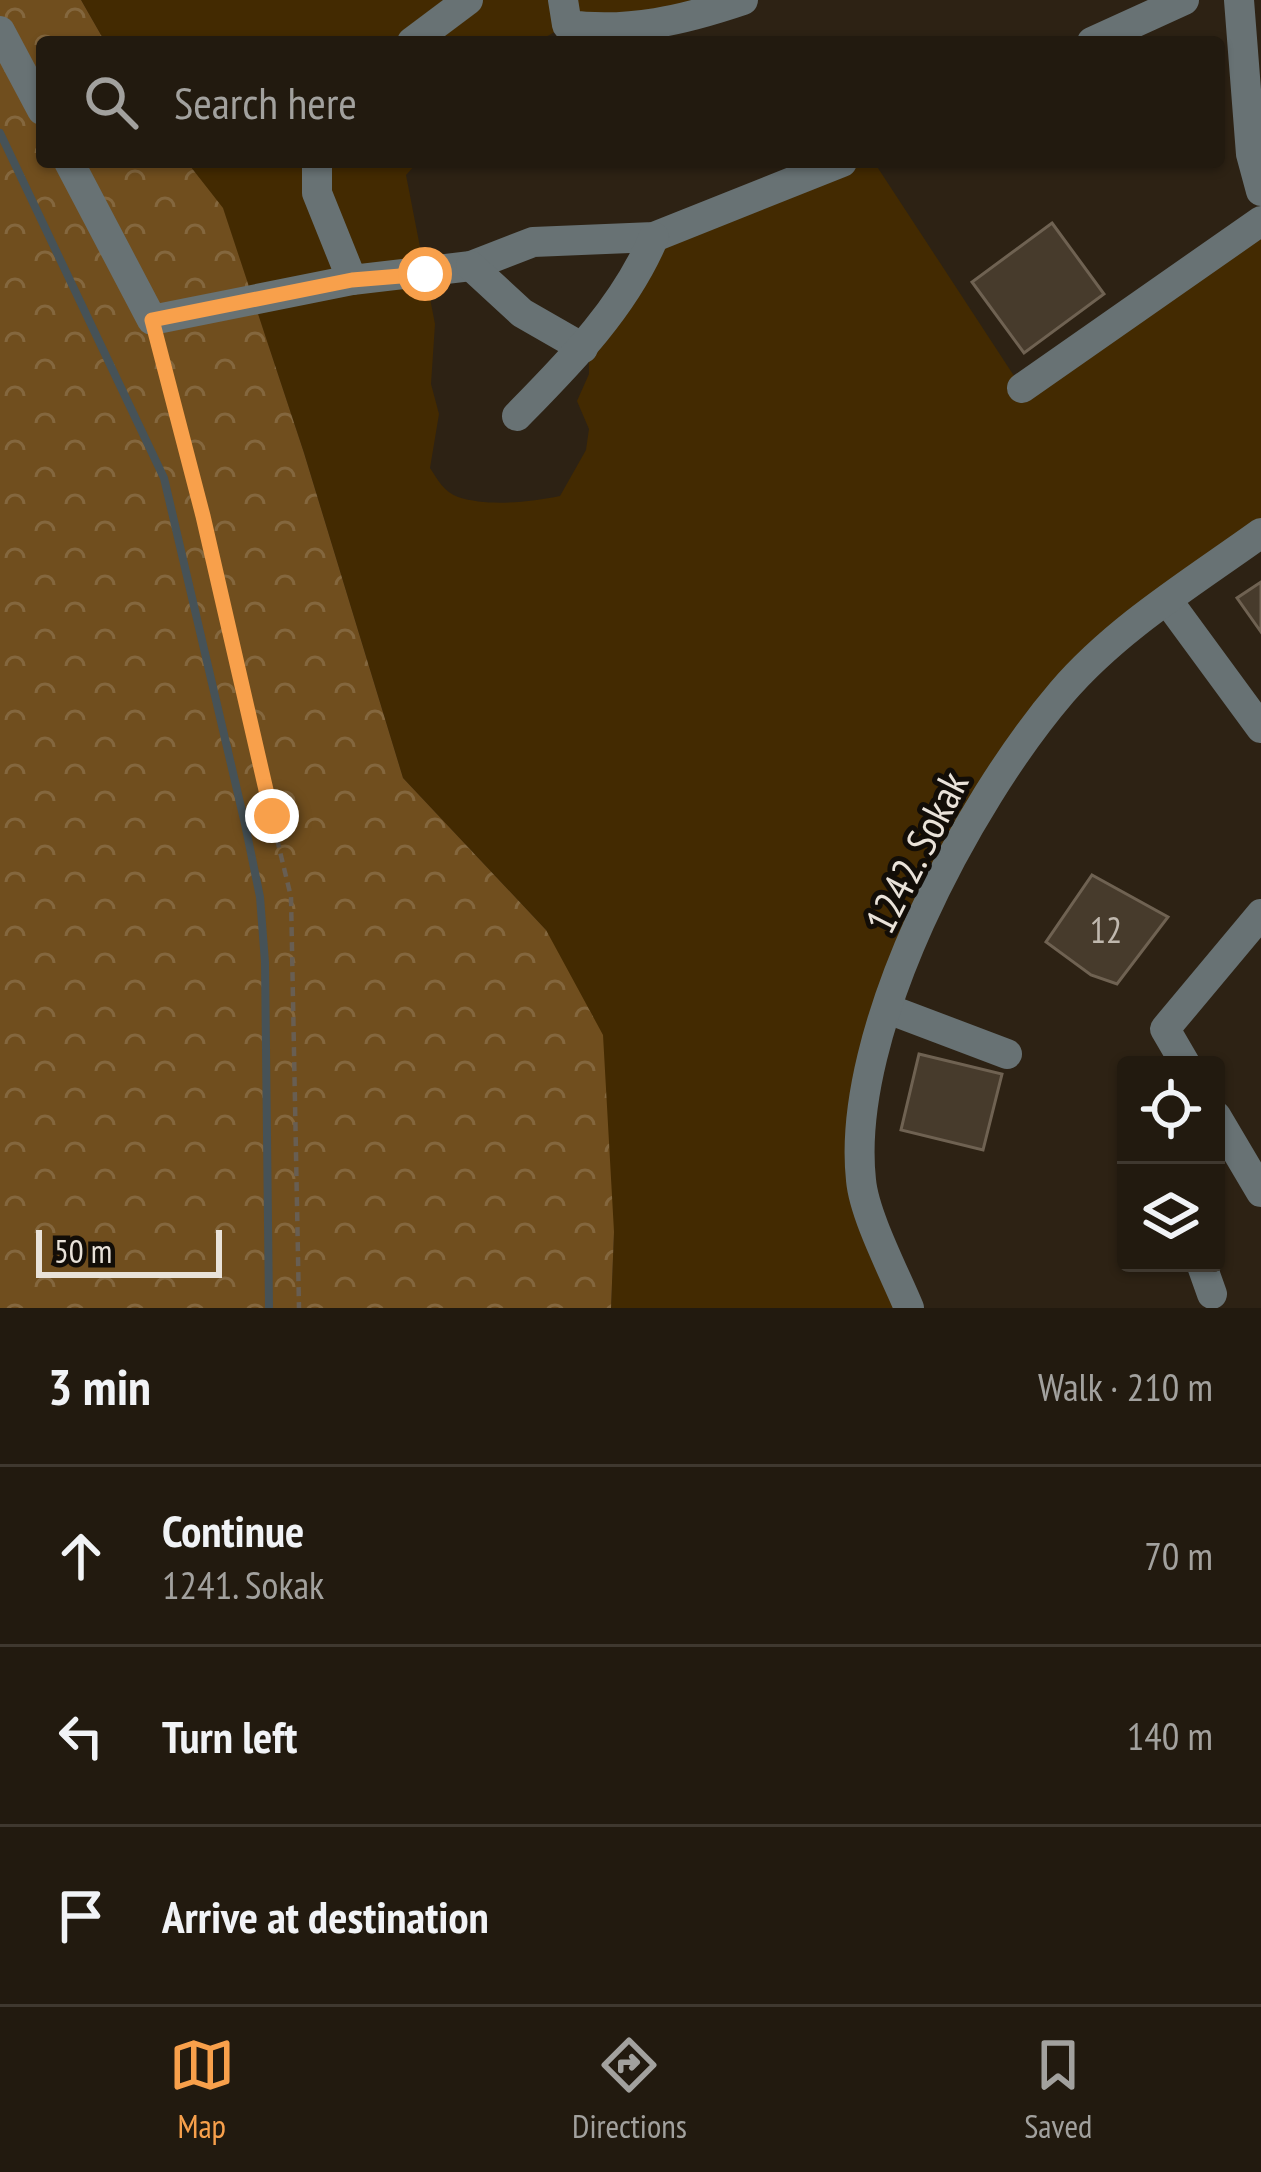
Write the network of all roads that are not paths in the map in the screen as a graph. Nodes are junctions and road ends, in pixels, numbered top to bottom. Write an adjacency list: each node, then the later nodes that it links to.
1 (468, 0): 7 (street)
2 (563, 0): 3 (street)
3 (743, 0)
4 (1184, 0): 8 (street)
5 (1239, 0): 13 (street)
6 (0, 31): 9 (street)
7 (420, 36)
8 (1105, 36)
9 (36, 99)
10 (72, 168): 17 (street)
11 (317, 168): 17 (street)
12 (827, 168): 15 (street)
13 (1261, 190)
14 (1261, 220): 19 (street)
15 (654, 237): 16 (street); 18 (street)
16 (471, 266): 17 (street); 18 (street)
17 (352, 280)
18 (583, 347): 20 (street)
19 (1022, 388)
20 (517, 416)
21 (1261, 533): 22 (street, 1242. Sokak)
22 (1167, 600): 23 (street); 25 (street, 1242. Sokak)
23 (1261, 728)
24 (1261, 914): 27 (street)
25 (888, 1009): 26 (street); 32 (street, 1242. Sokak)
26 (1007, 1054)
27 (1181, 1056)
28 (1225, 1131): 29 (street)
29 (1261, 1192)
30 (1204, 1272): 31 (street)
31 (1212, 1294)
32 (908, 1308)

